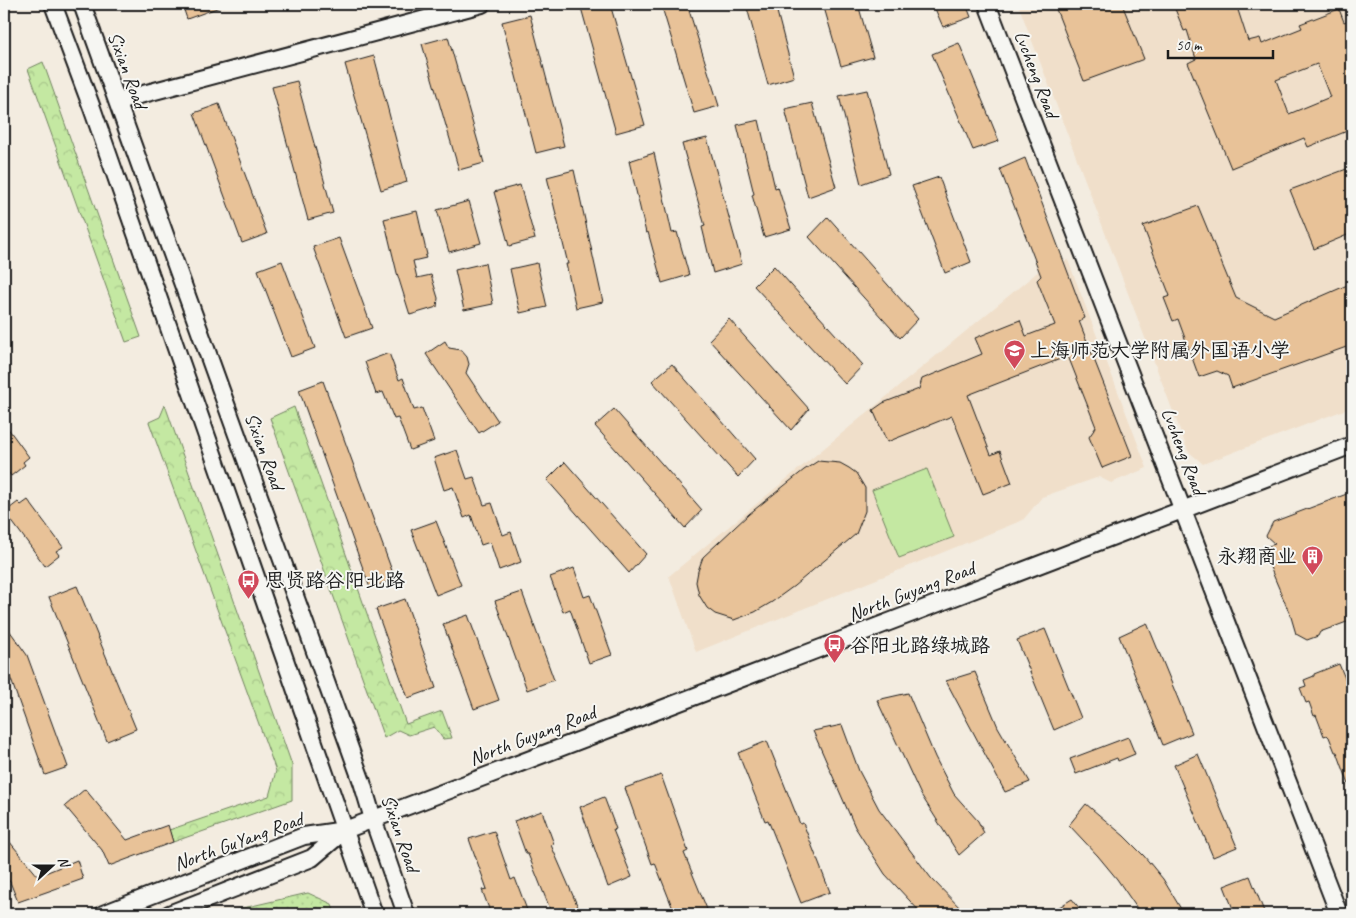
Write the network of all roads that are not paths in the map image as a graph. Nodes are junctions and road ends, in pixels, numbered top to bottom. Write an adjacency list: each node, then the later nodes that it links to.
1 (53, 4): 9 (main road)
2 (82, 4): 5 (main road, Sixian Road)
3 (482, 4): 5 (main road)
4 (987, 4): 7 (main road, Lvcheng Road)
5 (117, 101): 8 (main road, Sixian Road)
6 (1352, 445): 7 (main road, North Guyang Road)
7 (1183, 510): 8 (main road, North Guyang Road); 14 (main road, Lvcheng Road)
8 (373, 819): 9 (main road, North Guyang Road); 13 (main road, Sixian Road)
9 (345, 830): 10 (main road, North GuYang Road); 11 (main road, North GuYang Road); 12 (main road)
10 (103, 914)
11 (169, 914)
12 (374, 914)
13 (406, 914)
14 (1339, 914)

